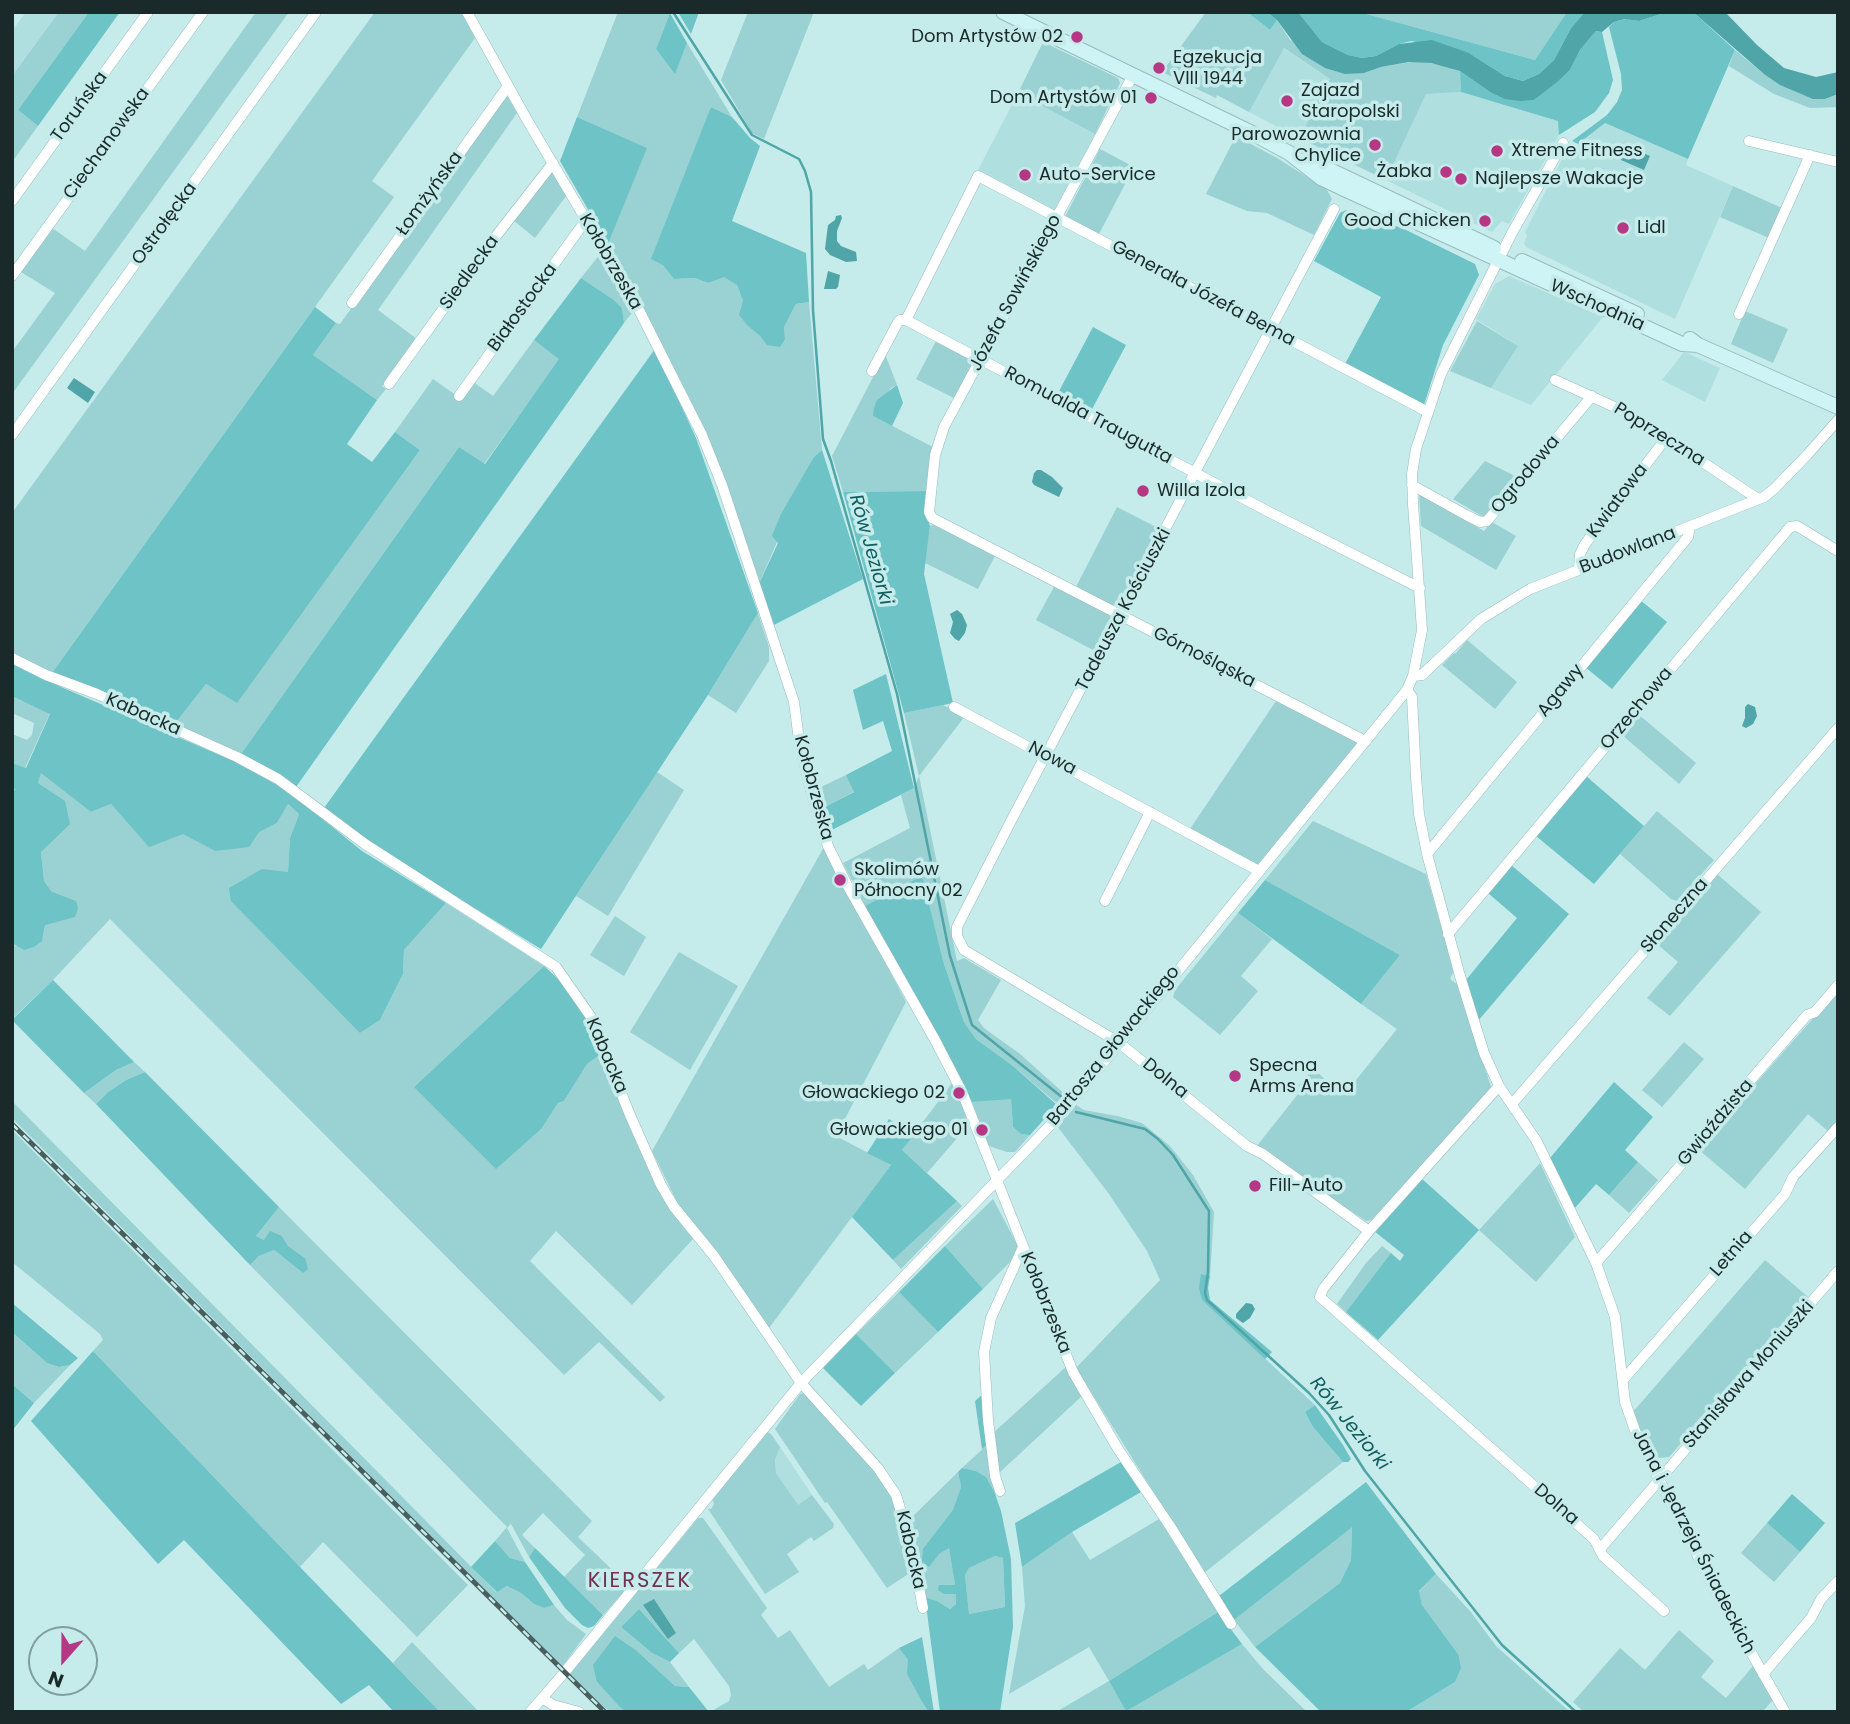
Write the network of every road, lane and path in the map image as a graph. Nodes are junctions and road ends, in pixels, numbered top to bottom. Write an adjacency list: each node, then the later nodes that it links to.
1 (148, 12): 13 (street, Toruńska)
2 (203, 12): 18 (street, Ciechanowska)
3 (316, 12): 32 (street, Ostrołęcka)
4 (467, 12): 7 (street, Kołobrzeska)
5 (1003, 12): 6 (main road, Wschodnia)
6 (1132, 76): 15 (street, Józefa Sowińskiego); 17 (main road, Wschodnia)
7 (508, 86): 12 (street, Kołobrzeska); 19 (street, Łomżyńska)
8 (1749, 141): 10 (street)
9 (1563, 143): 17 (street)
10 (1810, 155): 11 (street); 20 (street)
11 (1838, 162)
12 (553, 163): 16 (street, Kołobrzeska); 26 (street, Siedlecka)
13 (12, 201)
14 (1334, 209): 22 (street, Tadeusza Kościuszki)
15 (1057, 217): 21 (street, Generała Józefa Bema); 22 (street, Generała Józefa Bema); 23 (street, Józefa Sowińskiego)
16 (586, 220): 27 (street, Białostocka); 61 (street, Kołobrzeska)
17 (1500, 257): 29 (main road, Wschodnia); 30 (street)
18 (12, 276)
19 (352, 303)
20 (1739, 314)
21 (906, 320): 23 (street, Romualda Traugutta); 24 (street)
22 (1271, 330): 30 (street, Generała Józefa Bema); 34 (street, Tadeusza Kościuszki)
23 (981, 360): 34 (street, Romualda Traugutta); 37 (street, Józefa Sowińskiego)
24 (872, 371)
25 (1555, 380): 28 (street, Poprzeczna)
26 (389, 384)
27 (459, 396)
28 (1592, 396): 33 (street, Poprzeczna); 35 (street, Ogrodowa)
29 (1838, 407)
30 (1428, 412): 35 (street)
31 (1838, 420): 36 (street, Budowlana)
32 (12, 435)
33 (1667, 437): 36 (street, Poprzeczna); 40 (street, Kwiatowa)
34 (1196, 473): 41 (street, Romualda Traugutta); 42 (street, Tadeusza Kościuszki)
35 (1412, 485): 41 (street)
36 (1758, 499): 38 (street, Budowlana)
37 (932, 518): 42 (street, Górnośląska)
38 (1690, 527): 40 (street, Budowlana); 51 (street, Agawy)
39 (1838, 551): 54 (street, Orzechowa)
40 (1579, 569): 44 (street, Budowlana)
41 (1420, 588): 44 (street)
42 (1121, 615): 48 (street, Górnośląska); 49 (street, Tadeusza Kościuszki)
43 (12, 658): 67 (street, Kabacka)
44 (1413, 676): 45 (street)
45 (1407, 690): 48 (street, Bartosza Głowackiego); 51 (street, Jana i Jędrzeja Śniadeckich)
46 (954, 707): 49 (street, Nowa)
47 (1838, 728): 59 (street, Słoneczna)
48 (1365, 741): 52 (street, Bartosza Głowackiego)
49 (1046, 756): 50 (street, Nowa); 55 (street, Tadeusza Kościuszki)
50 (1150, 812): 52 (street, Nowa); 53 (street)
51 (1427, 854): 54 (street, Jana i Jędrzeja Śniadeckich)
52 (1259, 871): 57 (street, Bartosza Głowackiego)
53 (1105, 901)
54 (1448, 934): 58 (street, Jana i Jędrzeja Śniadeckich)
55 (957, 936): 57 (street, Dolna)
56 (1838, 985): 64 (street, Gwiaździsta)
57 (1118, 1042): 61 (street, Bartosza Głowackiego); 62 (street, Dolna)
58 (1499, 1086): 59 (street, Jana i Jędrzeja Śniadeckich); 62 (street, Dolna)
59 (1512, 1104): 64 (street, Jana i Jędrzeja Śniadeckich)
60 (1838, 1126): 66 (street, Letnia)
61 (996, 1181): 63 (street, Kołobrzeska); 67 (street, Bartosza Głowackiego)
62 (1369, 1231): 70 (street, Dolna)
63 (1023, 1247): 69 (street); 74 (street, Kołobrzeska)
64 (1596, 1263): 66 (street, Jana i Jędrzeja Śniadeckich)
65 (1838, 1271): 68 (street, Stanisława Moniuszki)
66 (1623, 1380): 68 (street, Jana i Jędrzeja Śniadeckich)
67 (801, 1383): 72 (street, Kabacka); 76 (street, Bartosza Głowackiego)
68 (1660, 1478): 70 (street); 75 (street, Jana i Jędrzeja Śniadeckich)
69 (1000, 1491)
70 (1601, 1548): 73 (street, Dolna)
71 (1838, 1581): 75 (street)
72 (923, 1608)
73 (1664, 1611)
74 (1231, 1624)
75 (1763, 1674): 79 (street, Jana i Jędrzeja Śniadeckich)
76 (542, 1698): 77 (street, Bartosza Głowackiego); 78 (street)
77 (530, 1712)
78 (579, 1712)
79 (1785, 1712)

